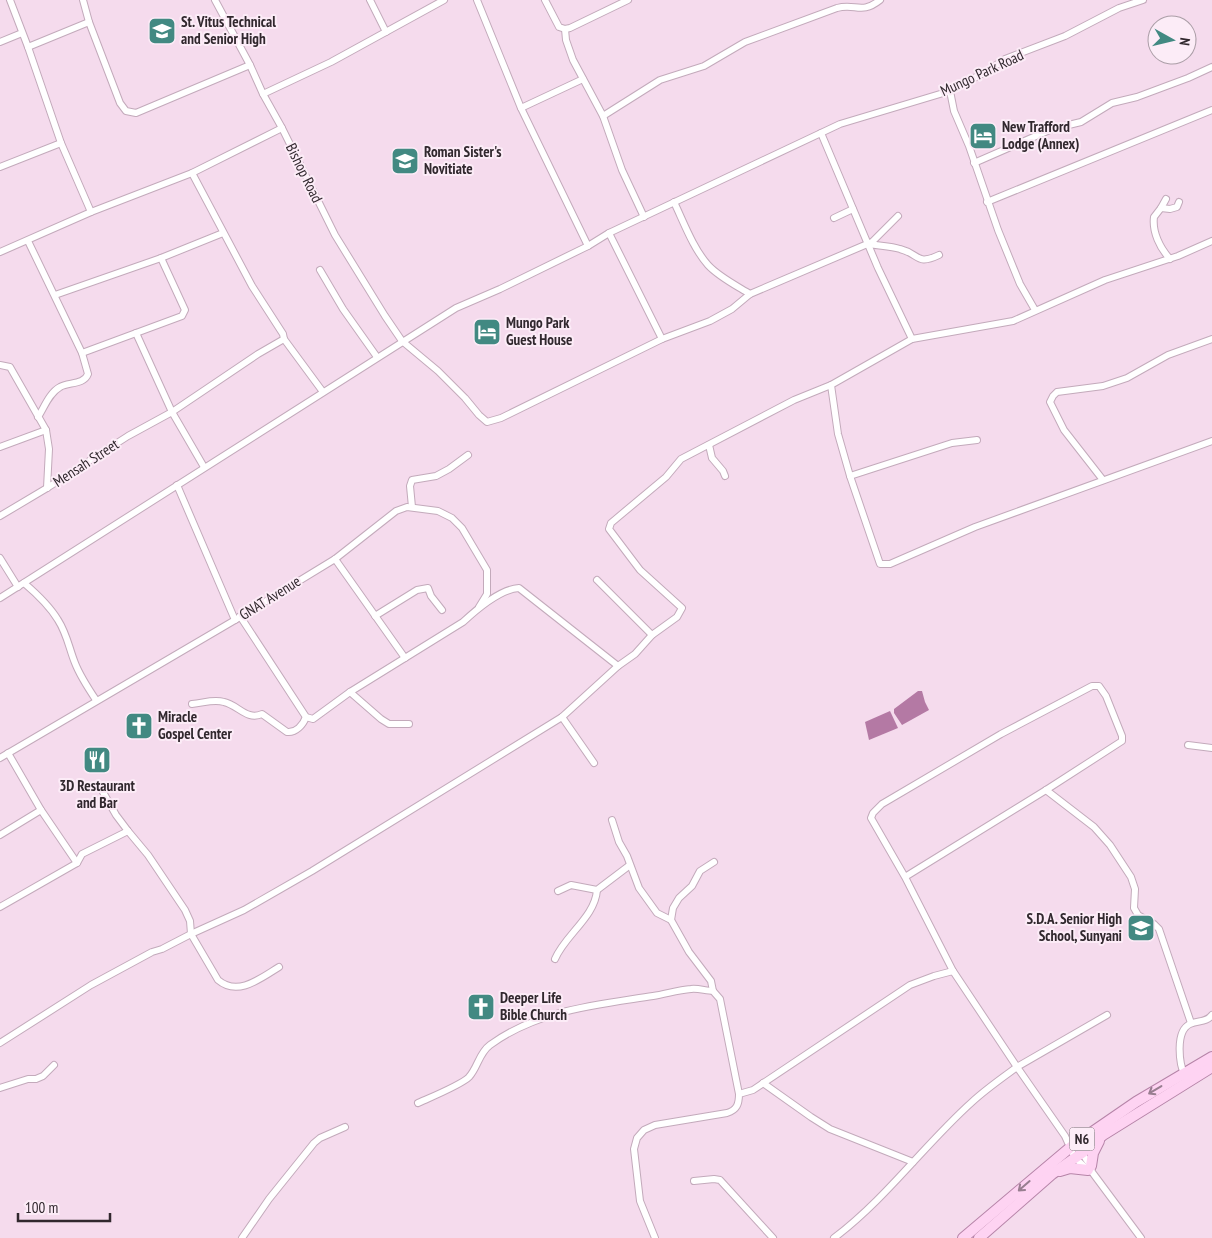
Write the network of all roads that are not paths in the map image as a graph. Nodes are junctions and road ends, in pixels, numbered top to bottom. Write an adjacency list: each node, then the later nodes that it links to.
1 (10, 0): 15 (street)
2 (83, 0): 12 (street)
3 (216, 0): 18 (street, Bishop Road)
4 (370, 0): 14 (street)
5 (444, 0): 14 (street)
6 (477, 0): 23 (street)
7 (545, 0): 13 (street)
8 (628, 0): 13 (street)
9 (880, 0): 25 (street)
10 (1143, 0): 11 (street, Mungo Park Road)
11 (1131, 2): 21 (street, Mungo Park Road)
12 (89, 22): 17 (street); 18 (street)
13 (564, 29): 20 (street)
14 (386, 32): 22 (street)
15 (22, 33): 16 (street); 17 (street)
16 (0, 42)
17 (28, 46): 28 (street)
18 (250, 65): 22 (street, Bishop Road)
19 (1212, 67): 29 (street)
20 (583, 79): 23 (street); 25 (street)
21 (950, 91): 27 (street, Mungo Park Road); 29 (street)
22 (263, 94): 26 (street, Bishop Road)
23 (521, 108): 47 (street)
24 (1212, 110): 34 (street)
25 (603, 116): 40 (street)
26 (282, 128): 31 (street); 61 (street, Bishop Road)
27 (821, 133): 33 (street, Mungo Park Road); 37 (street)
28 (61, 143): 30 (street); 38 (street)
29 (974, 163): 34 (street)
30 (0, 167)
31 (192, 173): 38 (street); 42 (street)
32 (1166, 199): 36 (street)
33 (674, 202): 40 (street, Mungo Park Road); 53 (street)
34 (987, 202): 55 (street)
35 (1179, 202): 36 (street)
36 (1161, 208): 51 (street)
37 (853, 209): 41 (street); 46 (street)
38 (91, 212): 44 (street)
39 (898, 216): 46 (street)
40 (644, 217): 43 (street, Mungo Park Road)
41 (834, 218)
42 (223, 233): 50 (street); 57 (street)
43 (609, 233): 47 (street, Mungo Park Road); 58 (street)
44 (28, 241): 48 (street); 54 (street)
45 (1212, 241): 51 (street)
46 (868, 244): 49 (street); 53 (street); 59 (street)
47 (588, 246): 61 (street, Mungo Park Road)
48 (0, 252)
49 (940, 255)
50 (161, 258): 54 (street); 56 (street)
51 (1170, 259): 55 (street)
52 (320, 270): 63 (street)
53 (750, 294): 58 (street)
54 (55, 295): 62 (street)
55 (1035, 310): 59 (street)
56 (136, 333): 62 (street); 67 (street)
57 (284, 339): 66 (street); 67 (street, Mensah Street)
58 (662, 339): 61 (street, Bishop Road)
59 (912, 339): 65 (street)
60 (1212, 339): 78 (street)
61 (402, 341): 63 (street, Mungo Park Road)
62 (82, 353): 68 (street)
63 (377, 357): 66 (street, Mungo Park Road)
64 (0, 365): 68 (street)
65 (831, 385): 72 (street); 77 (street)
66 (323, 392): 75 (street, Mungo Park Road)
67 (172, 412): 75 (street); 80 (street, Mensah Street)
68 (38, 417): 69 (street)
69 (46, 430): 73 (street); 80 (street)
70 (977, 440): 77 (street)
71 (1212, 441): 78 (street)
72 (710, 445): 76 (street); 93 (street)
73 (0, 447)
74 (468, 455): 81 (street)
75 (204, 467): 79 (street, Mungo Park Road)
76 (725, 476)
77 (850, 476): 78 (street)
78 (1102, 480)
79 (177, 485): 86 (street, Mungo Park Road); 92 (street)
80 (47, 488): 82 (street, Mensah Street)
81 (412, 507): 84 (street, GNAT Avenue); 89 (street)
82 (0, 516)
83 (0, 558): 87 (street)
84 (335, 559): 91 (street); 92 (street, GNAT Avenue)
85 (597, 580): 93 (street)
86 (24, 582): 87 (street, Mungo Park Road); 97 (street)
87 (18, 586): 88 (street, Mungo Park Road)
88 (0, 598)
89 (479, 607): 94 (street); 95 (street)
90 (442, 610): 91 (street)
91 (375, 616): 94 (street)
92 (237, 618): 97 (street, GNAT Avenue); 99 (street)
93 (652, 635): 95 (street)
94 (405, 658): 96 (street)
95 (618, 666): 100 (street)
96 (350, 692): 99 (street); 101 (street)
97 (96, 700): 104 (street, GNAT Avenue)
98 (192, 704): 99 (street)
99 (306, 717)
100 (562, 717): 106 (street); 121 (street)
101 (409, 724)
102 (1188, 745): 103 (street)
103 (1212, 748)
104 (8, 753): 105 (street, GNAT Avenue); 109 (street)
105 (0, 758)
106 (594, 763)
107 (99, 785): 111 (street)
108 (1046, 790): 116 (street); 116 (street); 128 (street)
109 (41, 810): 112 (street); 114 (street)
110 (612, 820): 115 (street)
111 (128, 831): 114 (street); 121 (street)
112 (0, 835)
113 (714, 862): 120 (street)
114 (77, 863): 119 (street)
115 (630, 865): 117 (street); 120 (street)
116 (904, 877): 124 (street)
117 (597, 890): 118 (street); 122 (street)
118 (558, 891)
119 (0, 907)
120 (671, 920): 125 (street)
121 (191, 934): 123 (street); 129 (street)
122 (556, 959)
123 (279, 967)
124 (953, 971): 132 (street); 136 (street)
125 (714, 991): 138 (street); 139 (street)
126 (1107, 1015): 132 (street)
127 (1212, 1015): 128 (street)
128 (1191, 1024): 135 (street)
129 (0, 1043)
130 (1212, 1057): 134 (main road, N6)
131 (54, 1065): 137 (street)
132 (1017, 1067): 142 (street); 144 (street)
133 (1212, 1067): 134 (main road, N6)
134 (1198, 1070): 135 (main road, N6)
135 (1185, 1078): 141 (main road, N6); 142 (main road, N6, one-way to 142)
136 (763, 1083): 138 (street); 144 (street)
137 (0, 1088)
138 (739, 1094): 149 (street)
139 (418, 1103)
140 (345, 1126): 148 (street)
141 (1102, 1135): 143 (main road, N6); 145 (main road)
142 (1073, 1146): 143 (street); 152 (main road, N6, one-way to 152)
143 (1078, 1155): 145 (street); 146 (main road, N6)
144 (913, 1162): 151 (street)
145 (1090, 1169): 146 (main road); 154 (street)
146 (1052, 1174): 153 (main road, N6)
147 (694, 1181): 150 (street)
148 (242, 1238)
149 (655, 1238)
150 (773, 1238)
151 (834, 1238)
152 (963, 1238)
153 (979, 1238)
154 (1141, 1238)

